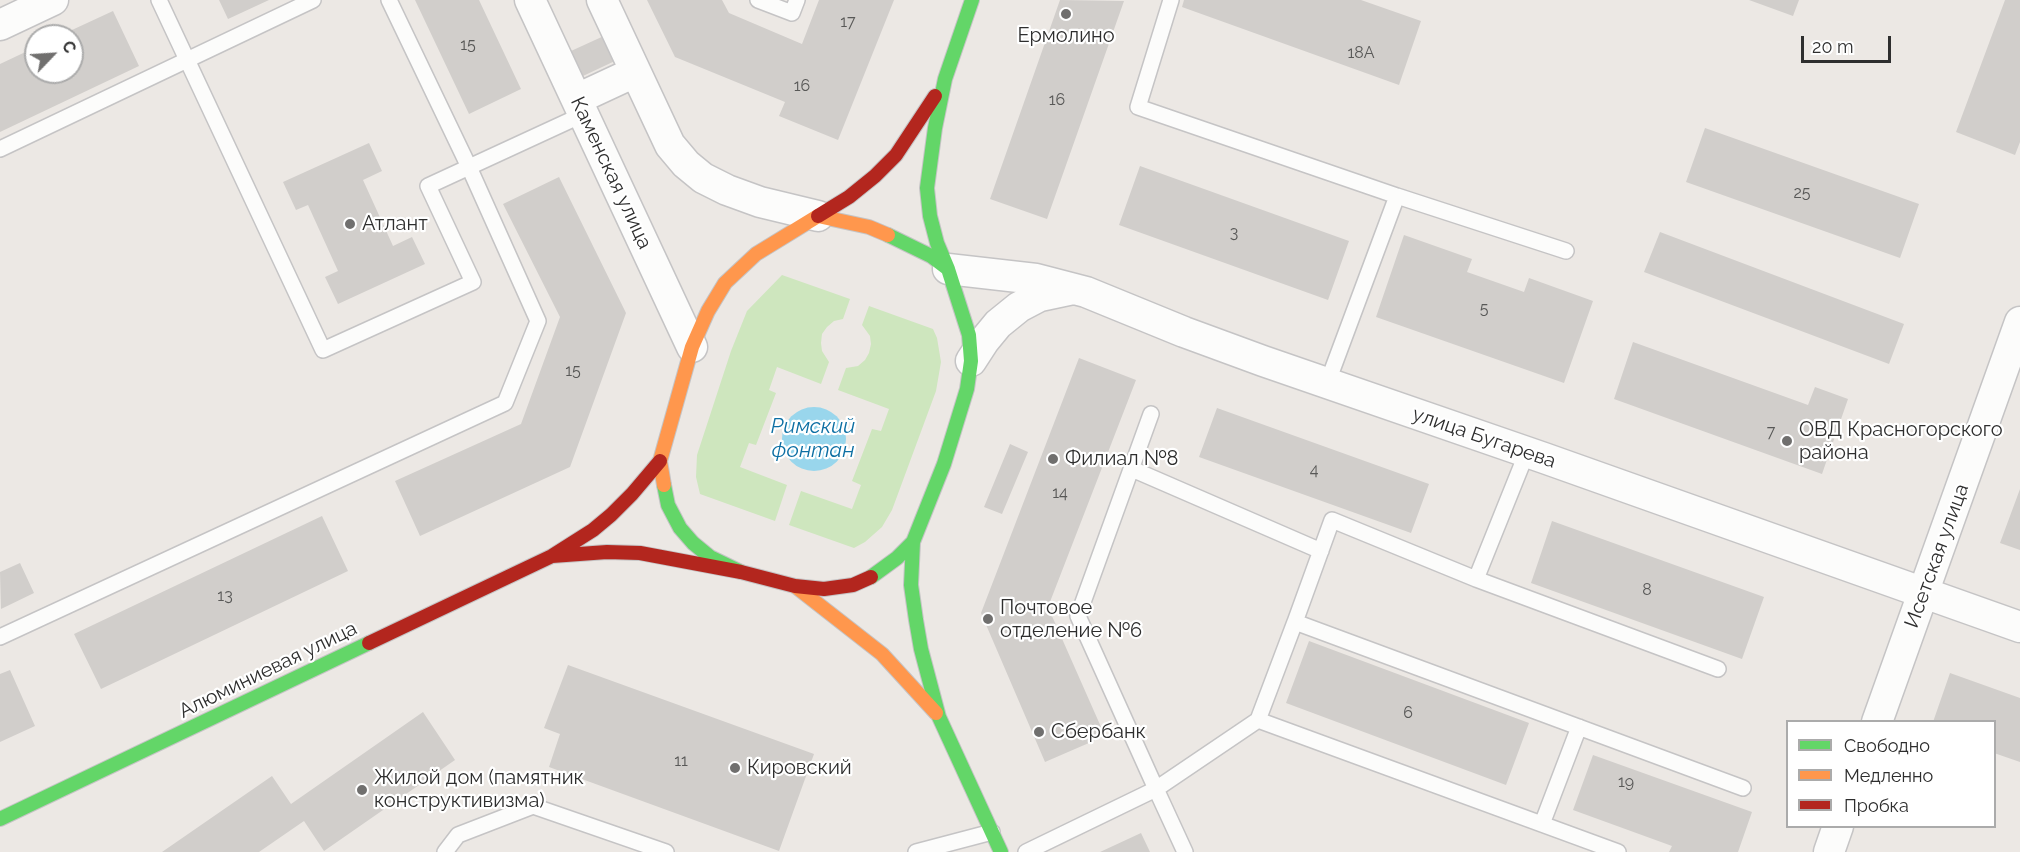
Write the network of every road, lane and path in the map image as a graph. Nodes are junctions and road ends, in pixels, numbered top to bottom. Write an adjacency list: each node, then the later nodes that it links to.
1 (53, 0): 11 (street)
2 (159, 0): 12 (lane)
3 (313, 0): 12 (lane)
4 (389, 0): 17 (lane)
5 (530, 0): 15 (street, Каменская улица)
6 (602, 0): 13 (street)
7 (758, 0): 8 (lane)
8 (797, 0)
9 (972, 0): 14 (main road)
10 (1171, 0): 18 (lane)
11 (0, 26)
12 (187, 60): 16 (lane); 17 (lane)
13 (635, 72): 15 (street); 19 (street)
14 (945, 79): 19 (main road); 21 (main road)
15 (580, 106): 17 (lane); 24 (street, Каменская улица)
16 (0, 149)
17 (469, 167): 40 (lane)
18 (1397, 196): 20 (lane); 26 (lane)
19 (818, 216): 21 (main road); 24 (main road)
20 (1566, 251)
21 (948, 269): 22 (street, улица Бугарева); 25 (main road)
22 (1073, 289): 25 (street); 26 (street, улица Бугарева)
23 (2020, 322): 37 (street, Исетская улица)
24 (692, 346): 29 (main road)
25 (971, 361): 31 (main road)
26 (1327, 384): 28 (street, улица Бугарева)
27 (1152, 414): 30 (lane)
28 (1527, 452): 35 (lane); 37 (street, улица Бугарева)
29 (660, 461): 33 (main road); 34 (main road)
30 (1132, 469): 32 (lane); 47 (lane)
31 (913, 542): 36 (main road); 42 (main road)
32 (1321, 551): 35 (lane); 38 (lane)
33 (552, 556): 34 (main road); 48 (main road, Алюминиевая улица)
34 (741, 572): 36 (main road)
35 (1476, 579): 41 (lane)
36 (795, 586): 42 (main road)
37 (1924, 591): 39 (street, улица Бугарева); 44 (street, Исетская улица)
38 (1295, 622): 43 (lane); 45 (lane)
39 (2020, 627)
40 (0, 638)
41 (1718, 669)
42 (939, 717): 51 (main road)
43 (1258, 720): 47 (lane); 49 (lane)
44 (1877, 720)
45 (1579, 727): 46 (lane); 49 (lane)
46 (1743, 788)
47 (1156, 789): 56 (lane); 57 (lane)
48 (0, 819)
49 (1542, 824): 58 (lane)
50 (1837, 828): 59 (street)
51 (992, 832): 54 (lane); 55 (main road)
52 (445, 852): 53 (lane)
53 (666, 852)
54 (916, 852)
55 (1001, 852)
56 (1026, 852)
57 (1185, 852)
58 (1618, 852)
59 (1829, 852)

